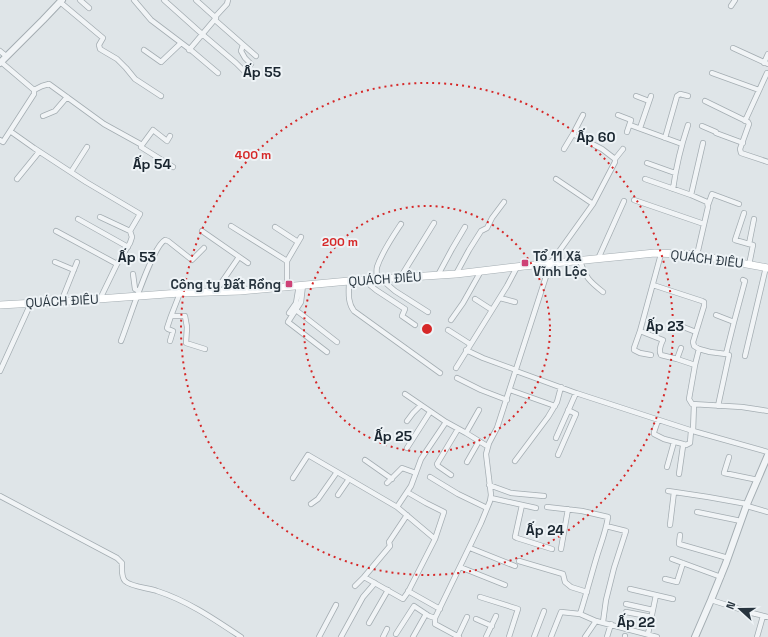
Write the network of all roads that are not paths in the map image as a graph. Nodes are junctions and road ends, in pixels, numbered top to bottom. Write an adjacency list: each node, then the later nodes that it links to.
1 (80, 0): 9 (street)
2 (134, 0): 12 (street)
3 (164, 0): 11 (street)
4 (196, 0): 10 (street)
5 (228, 0): 10 (street)
6 (735, 0): 8 (street)
7 (61, 1): 19 (street); 30 (street)
8 (731, 6)
9 (89, 8)
10 (215, 19): 11 (street); 13 (street)
11 (202, 34): 16 (street); 24 (street)
12 (181, 43): 15 (street); 16 (street)
13 (243, 45): 20 (street); 23 (street)
14 (733, 48): 22 (street)
15 (144, 50)
16 (189, 50): 25 (street)
17 (0, 51): 19 (street)
18 (768, 54): 22 (street)
19 (6, 56): 21 (street)
20 (256, 56)
21 (1, 63): 28 (street)
22 (766, 63)
23 (251, 64)
24 (244, 71)
25 (218, 73)
26 (712, 73): 29 (street)
27 (767, 73): 29 (street)
28 (34, 90): 34 (street); 45 (street)
29 (759, 90): 40 (street)
30 (161, 96)
31 (636, 96): 35 (street)
32 (651, 96): 35 (street)
33 (688, 96): 49 (street)
34 (67, 97): 39 (street); 54 (street)
35 (649, 101): 44 (street)
36 (705, 101): 40 (street)
37 (583, 114): 47 (street)
38 (618, 115): 41 (street)
39 (43, 116)
40 (745, 121): 51 (street)
41 (630, 125): 44 (street); 46 (street)
42 (688, 125): 52 (street)
43 (702, 126): 51 (street)
44 (640, 128): 49 (street)
45 (10, 131): 50 (street); 58 (street)
46 (627, 132)
47 (574, 134): 56 (street); 59 (street)
48 (170, 136): 54 (street)
49 (665, 138): 52 (street)
50 (0, 140)
51 (743, 143): 60 (street)
52 (682, 144): 64 (street)
53 (703, 144): 69 (street)
54 (142, 145): 62 (street)
55 (87, 146): 63 (street)
56 (564, 149)
57 (623, 149): 59 (street)
58 (39, 152): 63 (street); 65 (street)
59 (615, 159): 73 (street)
60 (768, 162)
61 (647, 163): 64 (street)
62 (173, 167)
63 (71, 172): 88 (street)
64 (675, 173): 68 (street)
65 (17, 179)
66 (556, 179): 73 (street)
67 (644, 179): 68 (street)
68 (673, 189): 69 (street)
69 (691, 194): 74 (street)
70 (634, 200): 82 (street)
71 (624, 201): 95 (street)
72 (504, 202): 109 (street)
73 (593, 204): 102 (street)
74 (708, 204): 75 (street); 82 (street)
75 (739, 204)
76 (744, 213): 89 (street)
77 (100, 217): 88 (street)
78 (78, 219): 90 (street)
79 (754, 219): 89 (street)
80 (434, 223): 111 (street)
81 (401, 224): 112 (street)
82 (704, 224): 93 (street)
83 (231, 226): 97 (street)
84 (275, 227): 97 (street)
85 (465, 227): 110 (street)
86 (56, 231): 101 (street)
87 (202, 231): 94 (street)
88 (130, 232): 90 (street)
89 (749, 244): 103 (street)
90 (128, 247): 101 (street)
91 (204, 248): 122 (street)
92 (662, 254): 93 (main road, QUÁCH ĐIÊU); 95 (main road, QUÁCH ĐIÊU); 117 (street)
93 (697, 255): 103 (main road, QUÁCH ĐIÊU)
94 (239, 257): 100 (street); 119 (street)
95 (598, 259): 96 (main road, QUÁCH ĐIÊU)
96 (580, 260): 102 (main road, QUÁCH ĐIÊU); 120 (street)
97 (287, 261): 118 (street)
98 (55, 262): 106 (street)
99 (77, 262): 106 (street)
100 (248, 263)
101 (117, 264): 124 (street)
102 (550, 264): 104 (main road, QUÁCH ĐIÊU); 158 (street)
103 (749, 265): 105 (main road, QUÁCH ĐIÊU)
104 (517, 267): 107 (main road, QUÁCH ĐIÊU); 123 (street)
105 (767, 268): 154 (street)
106 (74, 270): 126 (street)
107 (481, 271): 109 (main road, QUÁCH ĐIÊU); 136 (street)
108 (133, 274): 122 (street)
109 (456, 274): 110 (main road, QUÁCH ĐIÊU)
110 (438, 275): 111 (main road, QUÁCH ĐIÊU)
111 (400, 278): 112 (main road, QUÁCH ĐIÊU)
112 (379, 279): 113 (main road, QUÁCH ĐIÊU); 132 (street)
113 (364, 280): 115 (main road, QUÁCH ĐIÊU); 139 (street)
114 (743, 280): 137 (street)
115 (349, 281): 116 (main road, QUÁCH ĐIÊU); 160 (street)
116 (301, 285): 118 (main road, QUÁCH ĐIÊU); 130 (street); 133 (street)
117 (653, 285): 141 (street); 142 (street)
118 (287, 286): 119 (main road, QUÁCH ĐIÊU)
119 (215, 292): 121 (main road, QUÁCH ĐIÊU)
120 (603, 292)
121 (180, 293): 122 (main road, QUÁCH ĐIÊU); 135 (street)
122 (138, 294): 124 (main road, QUÁCH ĐIÊU); 143 (street)
123 (500, 298): 127 (street); 131 (street)
124 (100, 299): 126 (main road, QUÁCH ĐIÊU)
125 (476, 299): 131 (street)
126 (60, 302): 128 (main road, QUÁCH ĐIÊU)
127 (515, 302)
128 (31, 303): 129 (main road, QUÁCH ĐIÊU); 159 (street)
129 (0, 304)
130 (296, 310): 145 (street); 151 (street)
131 (492, 310): 146 (street)
132 (428, 312)
133 (289, 313)
134 (716, 315): 137 (street)
135 (171, 316): 144 (street); 148 (street)
136 (451, 320)
137 (734, 322): 149 (street)
138 (673, 323): 142 (street)
139 (415, 324)
140 (448, 330): 146 (street)
141 (640, 331): 152 (street); 155 (street)
142 (696, 332): 149 (street)
143 (121, 341)
144 (170, 341)
145 (337, 342)
146 (470, 344): 150 (street)
147 (681, 348): 155 (street)
148 (205, 349)
149 (699, 349): 156 (street)
150 (466, 350): 157 (street); 158 (street)
151 (327, 352)
152 (651, 355)
153 (729, 355): 170 (street)
154 (745, 356)
155 (677, 359): 156 (street)
156 (695, 365): 167 (street)
157 (456, 368)
158 (516, 370): 162 (street); 163 (street)
159 (0, 371)
160 (440, 373)
161 (457, 378): 166 (street)
162 (561, 387): 164 (street); 169 (street)
163 (510, 390): 166 (street); 169 (street)
164 (576, 393): 172 (street); 175 (street)
165 (405, 394): 168 (street)
166 (507, 400): 185 (street)
167 (694, 404): 170 (street); 179 (street)
168 (421, 406): 174 (street); 176 (street)
169 (554, 406): 192 (street)
170 (718, 406): 173 (street)
171 (479, 410): 180 (street)
172 (568, 410): 181 (street); 188 (street)
173 (768, 411)
174 (430, 412): 177 (street); 186 (street)
175 (658, 420): 179 (street); 183 (street)
176 (408, 421)
177 (446, 422): 178 (street); 196 (street)
178 (458, 429): 180 (street); 198 (street)
179 (692, 431): 184 (street); 187 (street)
180 (466, 433): 182 (street)
181 (556, 438)
182 (479, 441): 185 (street); 193 (street)
183 (674, 442): 184 (street); 194 (street)
184 (683, 444): 197 (street)
185 (487, 446): 205 (street)
186 (407, 448)
187 (768, 452)
188 (558, 455)
189 (768, 455): 203 (street)
190 (729, 457): 203 (street)
191 (365, 460): 202 (street)
192 (515, 461)
193 (467, 462)
194 (667, 467)
195 (337, 472): 200 (street); 201 (street); 211 (street)
196 (416, 473): 202 (street); 206 (street)
197 (679, 474)
198 (451, 475)
199 (430, 477): 216 (street)
200 (293, 478)
201 (349, 479): 207 (street); 214 (street)
202 (392, 479): 204 (street)
203 (758, 480): 213 (street)
204 (388, 483)
205 (489, 485): 209 (street); 210 (street)
206 (407, 492): 214 (street); 226 (street)
207 (338, 495)
208 (0, 496): 272 (street)
209 (544, 496)
210 (491, 498): 212 (street); 216 (street)
211 (312, 504)
212 (522, 505): 217 (street); 228 (street)
213 (747, 505): 220 (street); 222 (street); 223 (street)
214 (397, 507): 221 (street)
215 (547, 507): 218 (street)
216 (488, 508): 227 (street)
217 (536, 508)
218 (568, 510): 224 (street); 229 (street)
219 (697, 512): 222 (street)
220 (768, 512)
221 (407, 515): 226 (street); 236 (street)
222 (741, 521): 231 (street)
223 (670, 525)
224 (606, 526): 245 (street); 265 (street)
225 (680, 534): 231 (street)
226 (434, 539): 244 (street)
227 (470, 548): 234 (street); 235 (street)
228 (552, 549)
229 (561, 549)
230 (672, 558): 233 (street)
231 (728, 558): 237 (street)
232 (520, 561): 245 (street)
233 (683, 563): 237 (street); 238 (street)
234 (515, 566)
235 (460, 567): 240 (street); 252 (street)
236 (364, 577): 239 (street); 241 (street)
237 (720, 577): 249 (street)
238 (664, 579)
239 (374, 583): 243 (street); 274 (street)
240 (505, 585)
241 (355, 586)
242 (630, 589): 246 (street)
243 (388, 590): 244 (street); 266 (street)
244 (408, 591): 252 (street)
245 (588, 592): 257 (street)
246 (656, 595): 248 (street); 253 (street)
247 (480, 597): 279 (street)
248 (673, 599)
249 (712, 600): 259 (street); 285 (street)
250 (626, 604): 253 (street)
251 (336, 605): 273 (street)
252 (440, 609): 262 (street)
253 (653, 610): 261 (street)
254 (544, 611): 280 (street)
255 (626, 612): 261 (street)
256 (426, 614): 262 (street); 270 (street); 276 (street)
257 (580, 614): 264 (street); 281 (street)
258 (496, 616): 268 (street)
259 (766, 616): 286 (street)
260 (467, 617): 277 (street)
261 (652, 617): 271 (street)
262 (435, 618): 277 (street)
263 (476, 619): 268 (street)
264 (596, 621): 265 (street); 282 (street)
265 (603, 622): 267 (street)
266 (369, 623)
267 (611, 624): 271 (street); 283 (street)
268 (492, 626): 278 (street)
269 (387, 629): 275 (street)
270 (396, 634)
271 (648, 634): 284 (street)
272 (241, 637)
273 (319, 637)
274 (341, 637)
275 (383, 637)
276 (413, 637)
277 (459, 637)
278 (486, 637)
279 (510, 637)
280 (534, 637)
281 (552, 637)
282 (585, 637)
283 (607, 637)
284 (658, 637)
285 (695, 637)
286 (757, 637)

